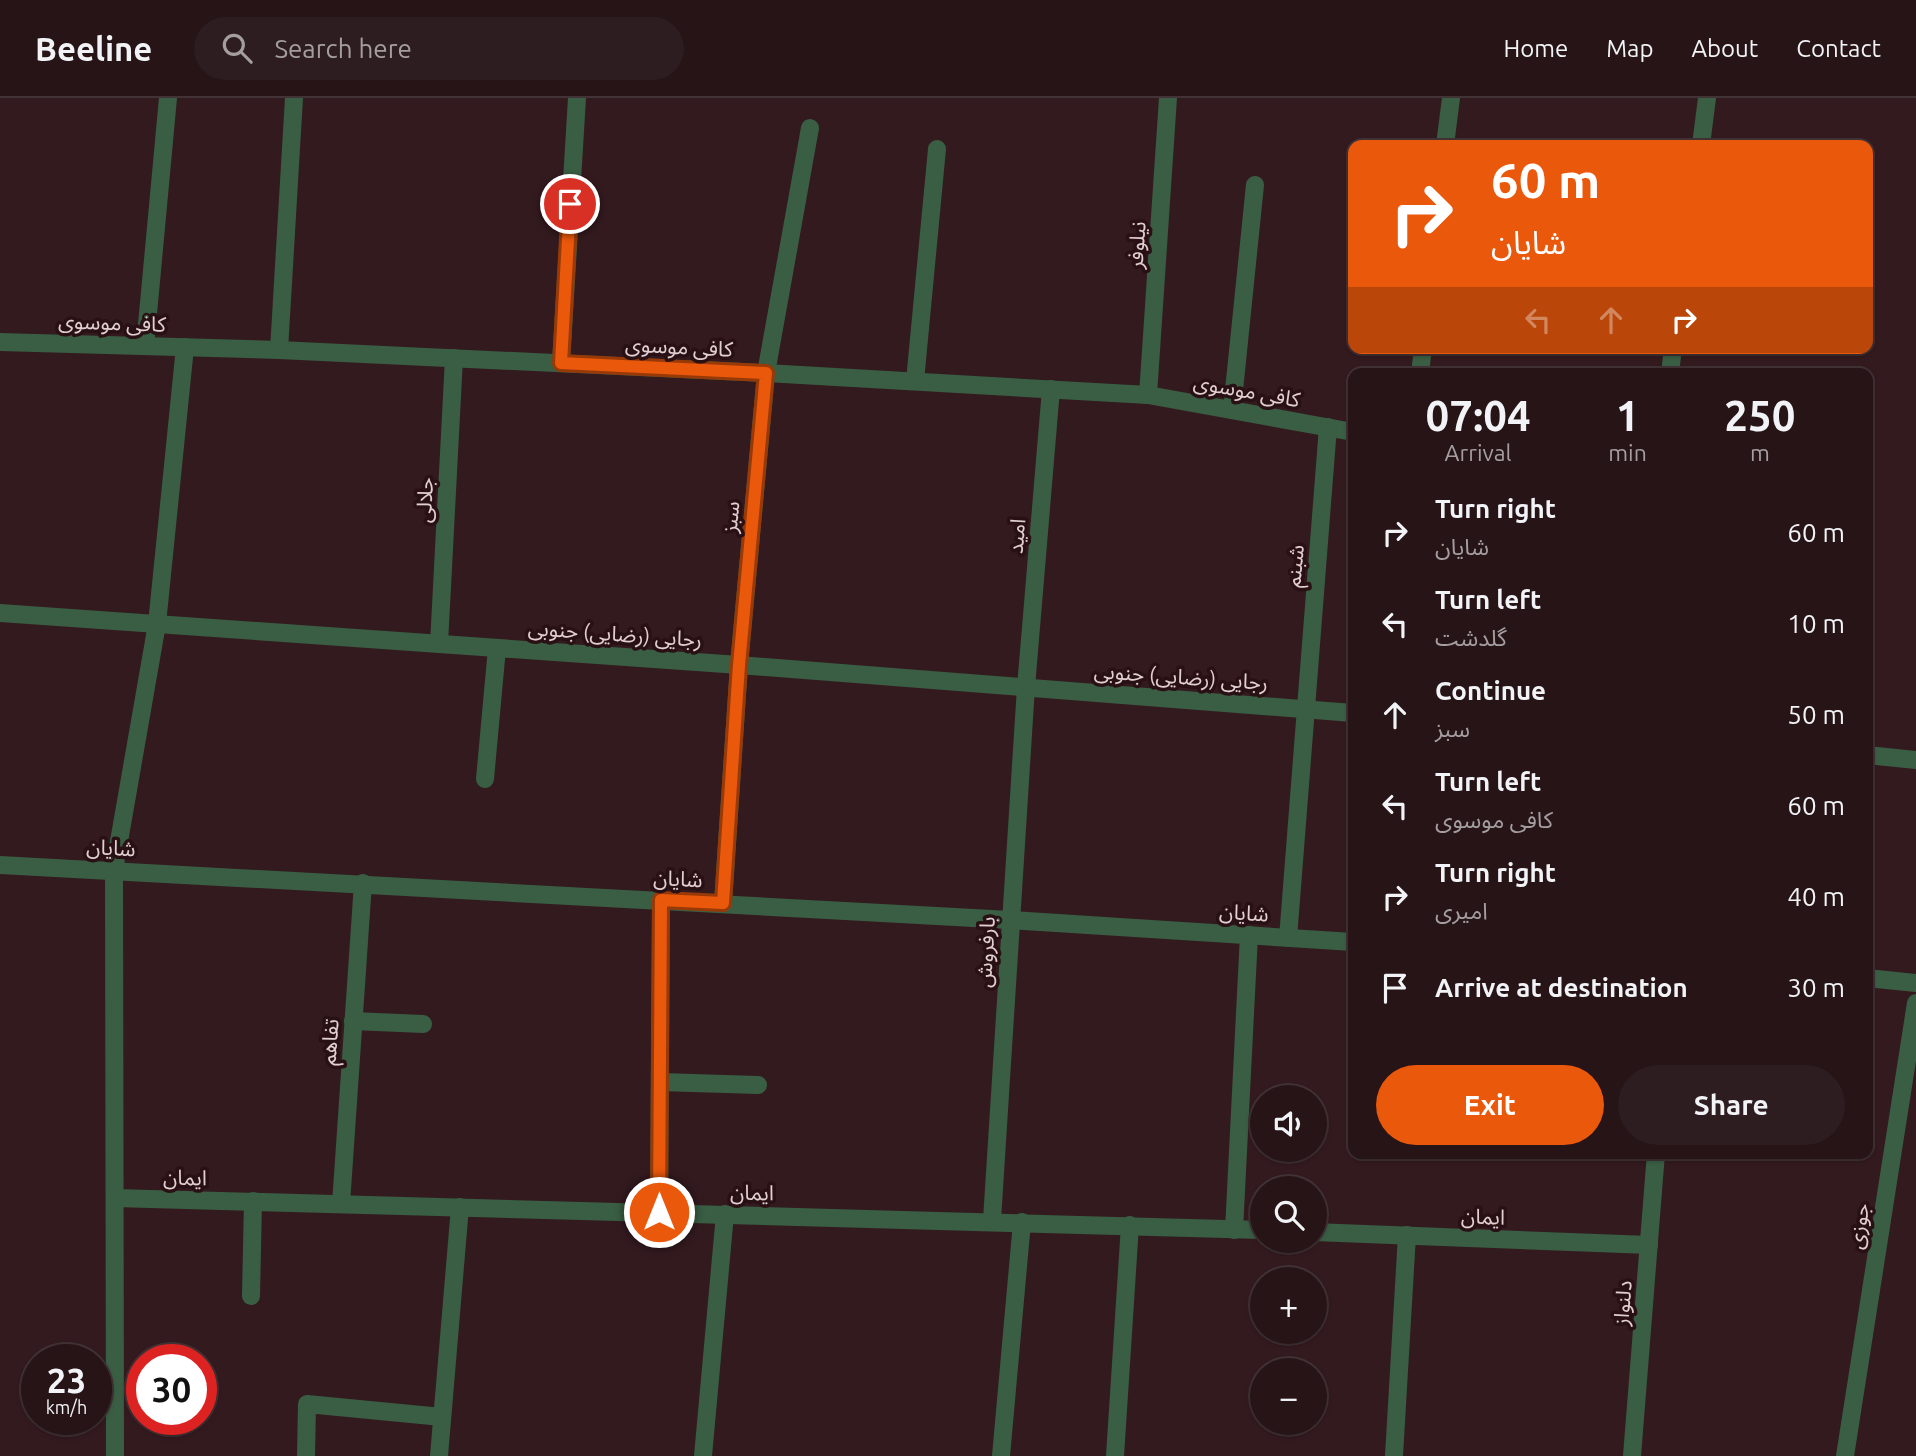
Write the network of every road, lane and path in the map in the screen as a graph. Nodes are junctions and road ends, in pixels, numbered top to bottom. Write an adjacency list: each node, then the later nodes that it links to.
1 (168, 98): 13 (street)
2 (294, 98): 15 (street)
3 (577, 98): 17 (street)
4 (1168, 98): 21 (street, نیلوفر)
5 (1451, 98): 8 (street)
6 (1707, 98): 9 (street)
7 (810, 128): 18 (street, سبز)
8 (1446, 140)
9 (1702, 140)
10 (937, 149): 19 (street)
11 (1255, 185): 22 (street)
12 (0, 342): 13 (street, کافی موسوی)
13 (145, 346): 14 (street, کافی موسوی)
14 (185, 347): 15 (street, کافی موسوی); 26 (street)
15 (279, 349): 16 (street, کافی موسوی)
16 (454, 358): 17 (street, کافی موسوی); 27 (street, جلالی)
17 (561, 363): 18 (street, کافی موسوی)
18 (766, 373): 19 (street, کافی موسوی); 29 (street, سبز)
19 (915, 381): 20 (street, کافی موسوی)
20 (1051, 389): 21 (street, کافی موسوی); 30 (street, امید)
21 (1148, 395): 22 (street, کافی موسوی)
22 (1232, 410): 23 (street, کافی موسوی)
23 (1328, 427): 24 (street, کافی موسوی); 31 (street, شبنم)
24 (1348, 431)
25 (0, 613): 26 (street, رجایی (رضایی) جنوبی)
26 (157, 624): 27 (street, رجایی (رضایی) جنوبی); 37 (street)
27 (439, 644): 28 (street, رجایی (رضایی) جنوبی)
28 (497, 648): 29 (street, رجایی (رضایی) جنوبی); 35 (street)
29 (739, 665): 30 (street, رجایی (رضایی) جنوبی); 40 (street, سبز)
30 (1026, 687): 31 (street, رجایی (رضایی) جنوبی); 41 (street, بارفروش)
31 (1304, 709): 32 (street, رجایی (رضایی) جنوبی); 43 (street, شبنم)
32 (1348, 713)
33 (1873, 756): 34 (street)
34 (1916, 760)
35 (485, 779)
36 (0, 865): 37 (street, شایان)
37 (114, 870): 38 (street, شایان); 53 (street)
38 (363, 883): 39 (street, شایان); 48 (street, تفاهم)
39 (661, 900): 40 (street, شایان); 50 (street)
40 (723, 903): 41 (street, شایان)
41 (1010, 919): 42 (street, شایان); 59 (street, بارفروش)
42 (1249, 935): 43 (street, شایان); 62 (street)
43 (1288, 938): 44 (street, شایان)
44 (1348, 942)
45 (1873, 978): 46 (street)
46 (1916, 982)
47 (1916, 1003): 77 (street, جوزی)
48 (353, 1021): 49 (street); 55 (street, تفاهم)
49 (423, 1024)
50 (660, 1082): 51 (street); 57 (street)
51 (758, 1085)
52 (1656, 1159): 66 (street, دلنواز)
53 (115, 1198): 54 (street, ایمان); 69 (street)
54 (253, 1202): 55 (street, ایمان); 67 (street)
55 (341, 1204): 56 (street, ایمان)
56 (460, 1207): 57 (street, ایمان); 68 (street)
57 (659, 1212): 58 (street, ایمان)
58 (725, 1214): 59 (street, ایمان); 72 (street)
59 (992, 1220): 60 (street, ایمان)
60 (1022, 1222): 61 (street, ایمان); 73 (street)
61 (1129, 1225): 62 (street, ایمان); 74 (street)
62 (1234, 1230): 63 (street, ایمان)
63 (1250, 1230)
64 (1327, 1233): 65 (street, ایمان)
65 (1407, 1236): 66 (street, ایمان); 75 (street)
66 (1649, 1245): 76 (street, دلنواز)
67 (251, 1296)
68 (442, 1417): 70 (street); 71 (street)
69 (115, 1456)
70 (306, 1456)
71 (439, 1456)
72 (703, 1456)
73 (1001, 1456)
74 (1115, 1456)
75 (1394, 1456)
76 (1632, 1456)
77 (1845, 1456)

